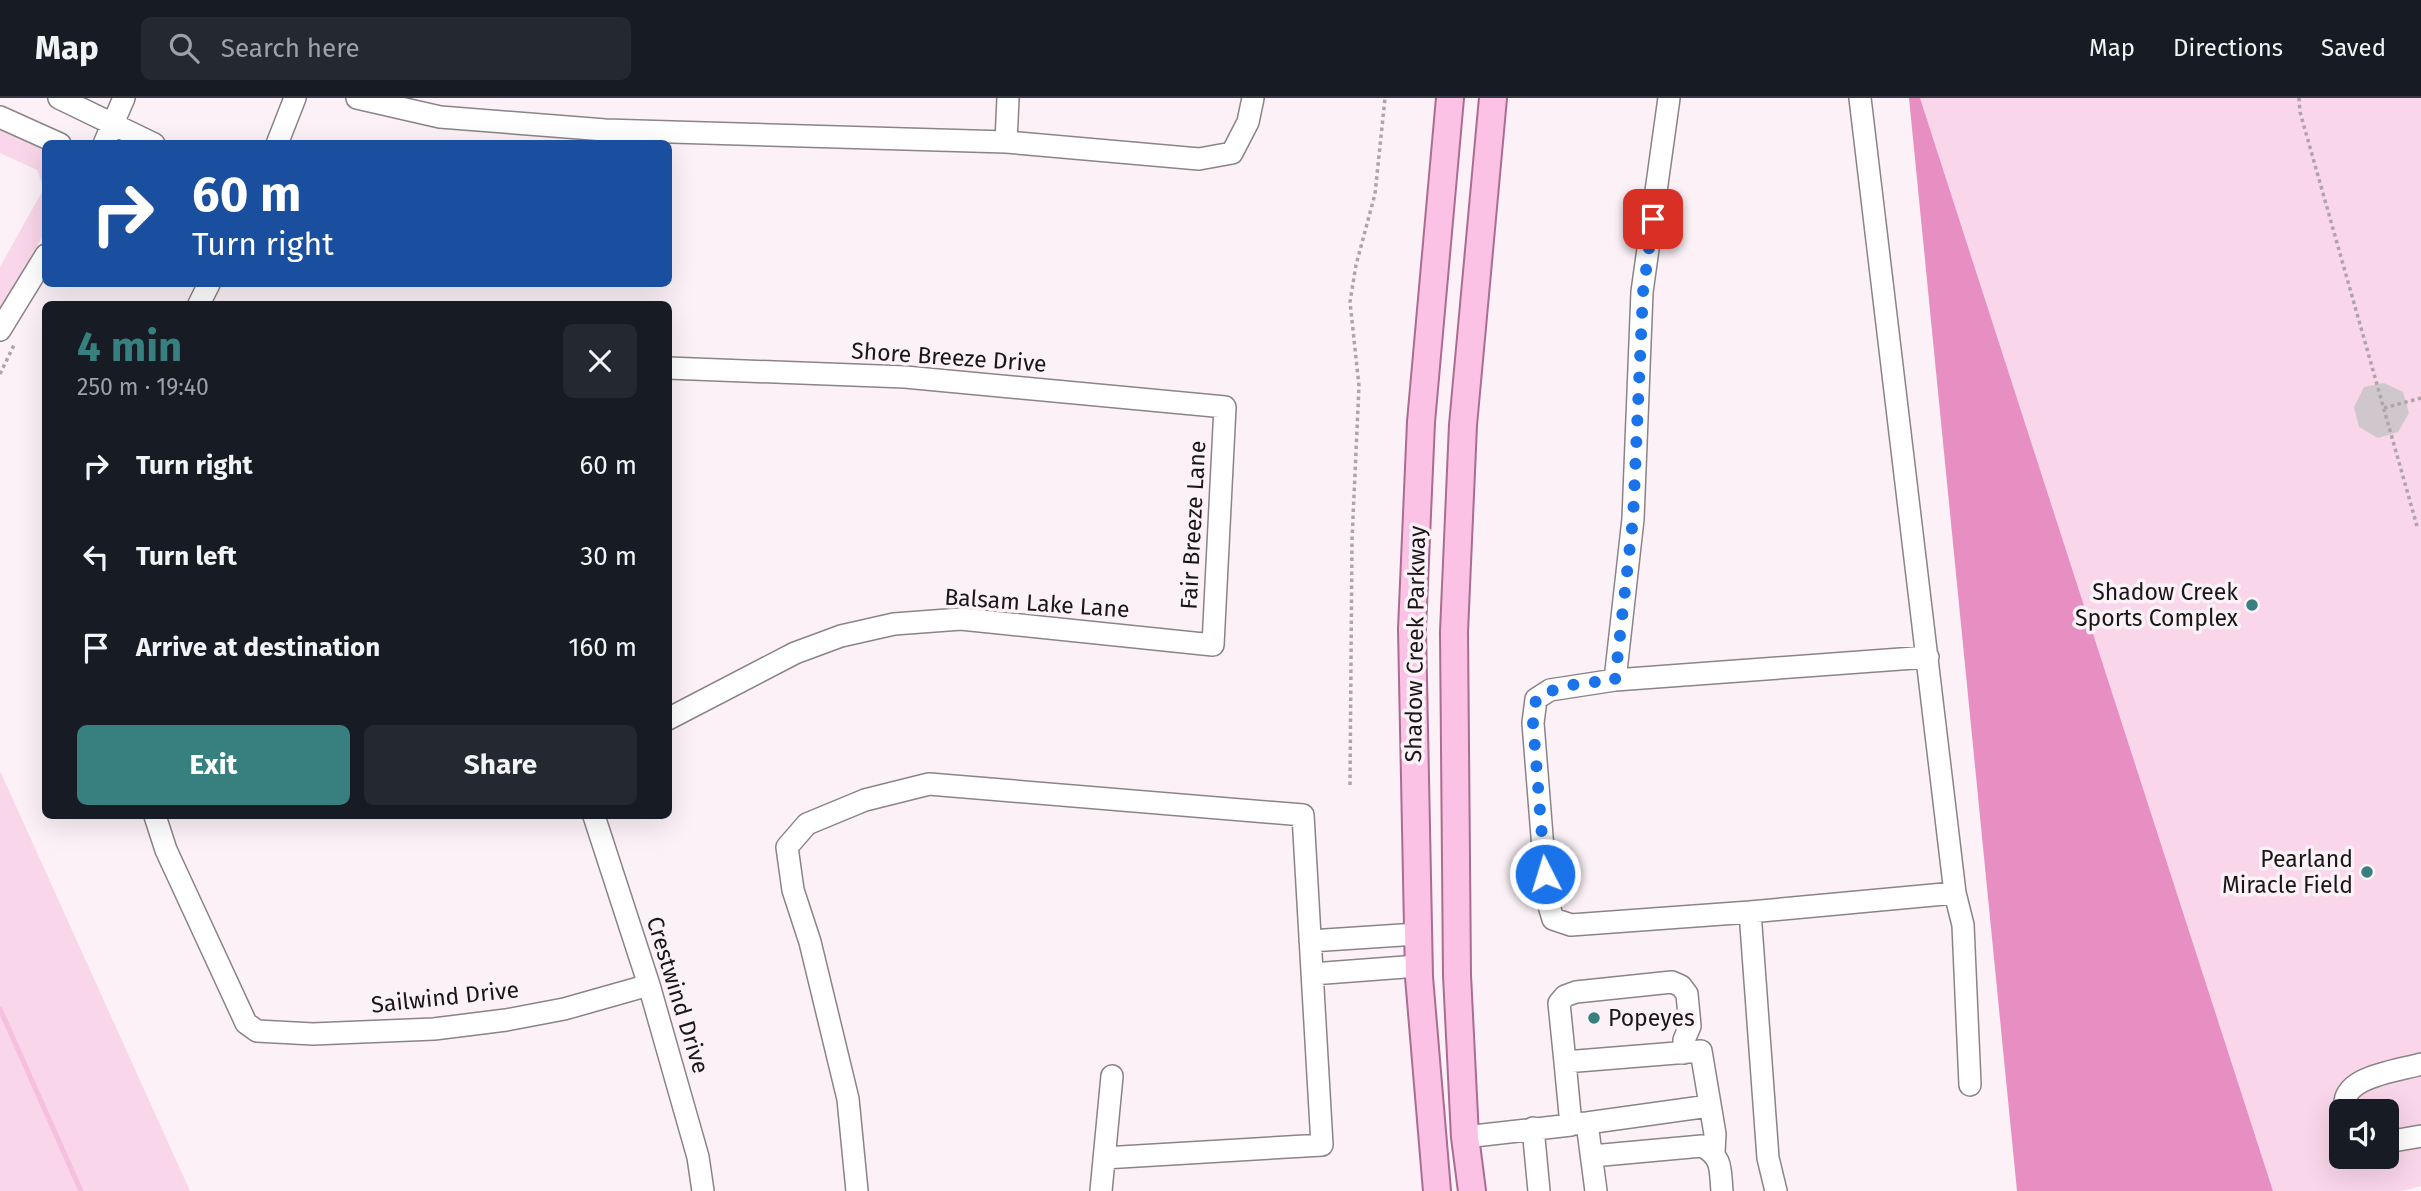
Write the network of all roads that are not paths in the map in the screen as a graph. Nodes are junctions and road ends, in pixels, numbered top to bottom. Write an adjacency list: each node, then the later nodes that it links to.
1 (59, 98): 12 (street)
2 (124, 98): 12 (street)
3 (295, 98): 15 (street)
4 (357, 98): 16 (street)
5 (1008, 98): 16 (street)
6 (1253, 98): 16 (street)
7 (1450, 98): 29 (main road, Shadow Creek Parkway)
8 (1493, 98): 43 (main road, Shadow Creek Parkway)
9 (1669, 98): 23 (street)
10 (1860, 98): 22 (street)
11 (0, 117): 13 (street)
12 (109, 134): 14 (street)
13 (51, 140)
14 (136, 140)
15 (279, 140)
16 (1006, 142)
17 (42, 262): 18 (street)
18 (0, 330)
19 (672, 368): 20 (street, Shore Breeze Drive)
20 (1225, 407): 21 (street, Fair Breeze Lane)
21 (1213, 645): 24 (street, Balsam Lake Lane)
22 (1928, 657): 23 (street); 27 (street)
23 (1615, 680): 28 (street)
24 (672, 709)
25 (156, 819): 33 (street, Sailwind Drive)
26 (595, 819): 33 (street, Crestwind Drive)
27 (1955, 893): 28 (street); 38 (street)
28 (1750, 912): 57 (street)
29 (1417, 934): 30 (street); 31 (main road, Shadow Creek Parkway)
30 (1310, 940): 32 (street); 50 (street)
31 (1418, 966): 32 (street); 52 (main road, Shadow Creek Parkway)
32 (1312, 974): 48 (street)
33 (649, 985): 49 (street, Crestwind Drive)
34 (1684, 1053): 35 (street); 35 (street); 40 (street)
35 (1564, 1062): 41 (street)
36 (2421, 1064): 39 (street)
37 (1112, 1076): 48 (street)
38 (1970, 1085)
39 (2346, 1099)
40 (1709, 1107): 41 (street); 46 (street)
41 (1579, 1124): 42 (street); 47 (street)
42 (1533, 1128): 43 (street); 54 (street)
43 (1465, 1136): 53 (main road, Shadow Creek Parkway)
44 (2421, 1136): 45 (street)
45 (2399, 1140)
46 (1714, 1152): 47 (street); 56 (street)
47 (1592, 1156): 55 (street)
48 (1104, 1158): 51 (street)
49 (704, 1191)
50 (857, 1191)
51 (1101, 1191)
52 (1437, 1191)
53 (1472, 1191)
54 (1539, 1191)
55 (1596, 1191)
56 (1722, 1191)
57 (1776, 1191)

